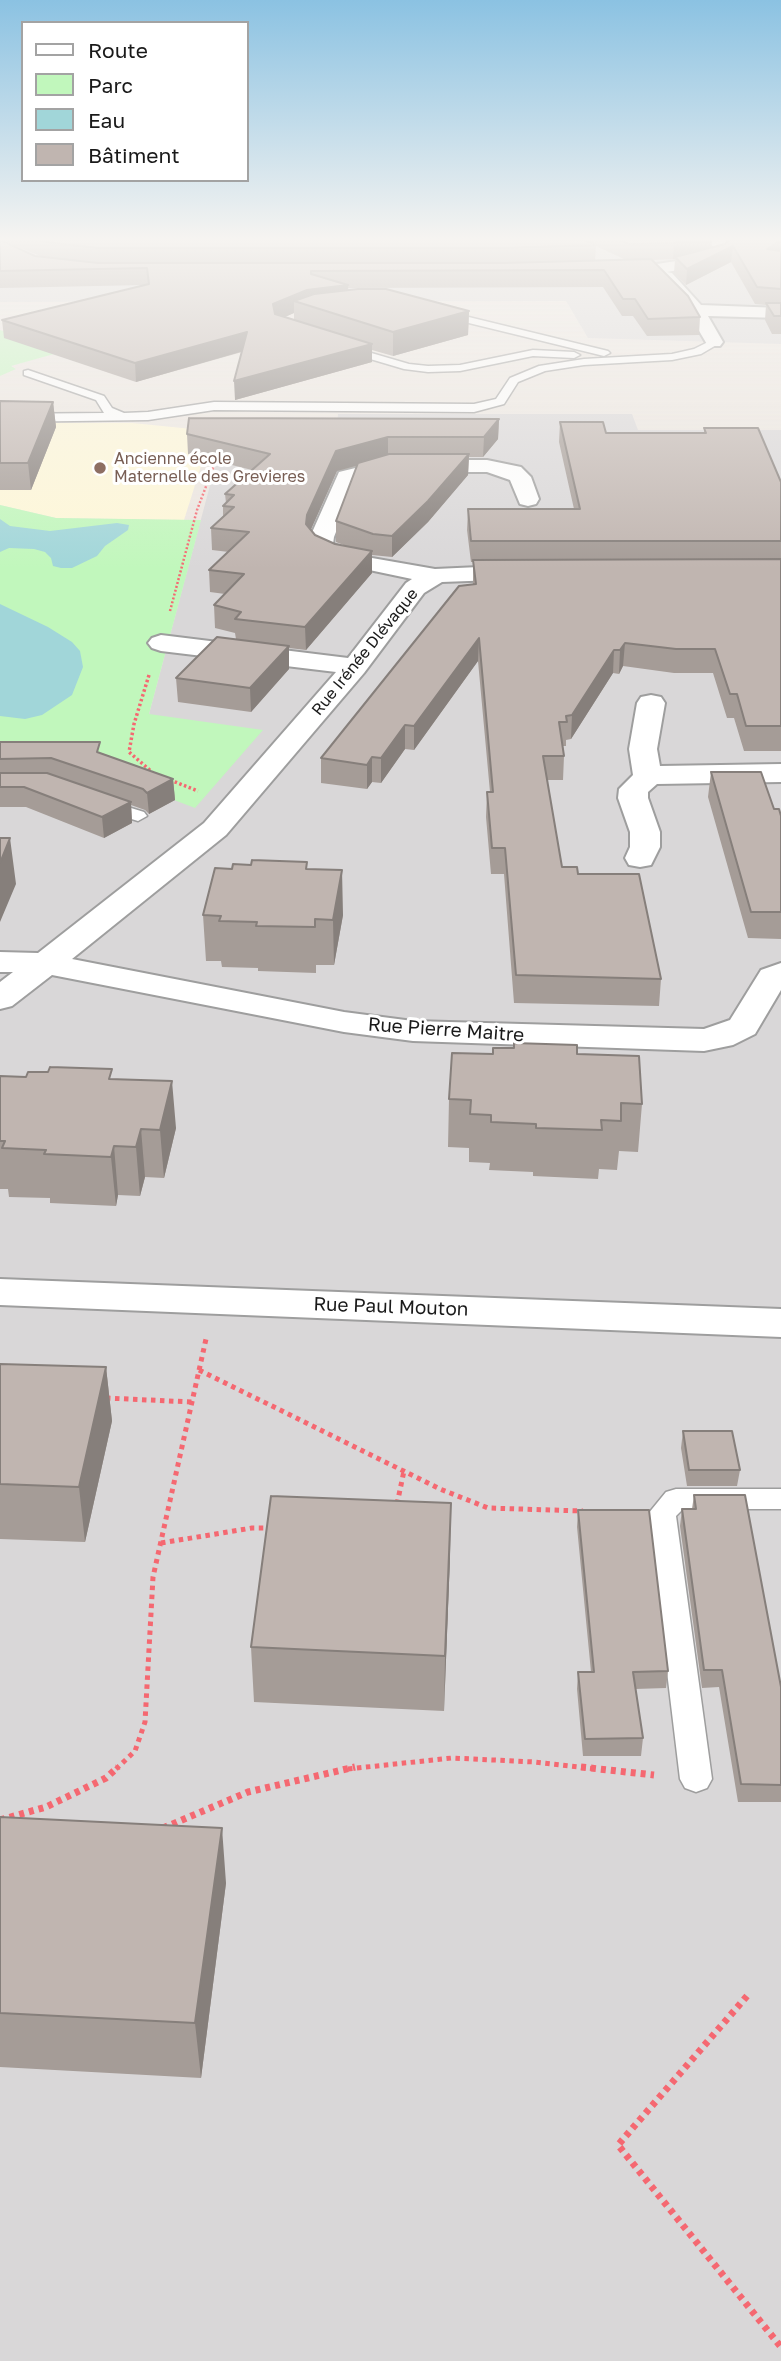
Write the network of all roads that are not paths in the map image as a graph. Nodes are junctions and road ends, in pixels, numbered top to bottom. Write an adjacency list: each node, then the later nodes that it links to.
1 (346, 348): 5 (lane)
2 (585, 348): 4 (lane)
3 (703, 348): 4 (lane)
4 (631, 359): 5 (lane)
5 (595, 361): 7 (lane)
6 (28, 373): 7 (lane)
7 (121, 416): 8 (lane)
8 (0, 418)
9 (528, 499): 11 (street)
10 (551, 572): 11 (street, Rue Irénée Dlévaque)
11 (435, 576): 13 (street, Rue Irénée Dlévaque)
12 (161, 643): 13 (street)
13 (355, 667): 21 (street, Rue Irénée Dlévaque)
14 (651, 703): 16 (street)
15 (781, 773): 16 (street)
16 (648, 777): 19 (street)
17 (89, 799): 18 (lane)
18 (138, 817)
19 (640, 858)
20 (0, 962): 21 (street)
21 (43, 963): 22 (street, Rue Pierre Maitre); 23 (street, Rue Irénée Dlévaque)
22 (781, 973)
23 (0, 999)
24 (0, 1292): 25 (street, Rue Paul Mouton)
25 (781, 1323)
26 (781, 1499): 27 (lane)
27 (696, 1779)

